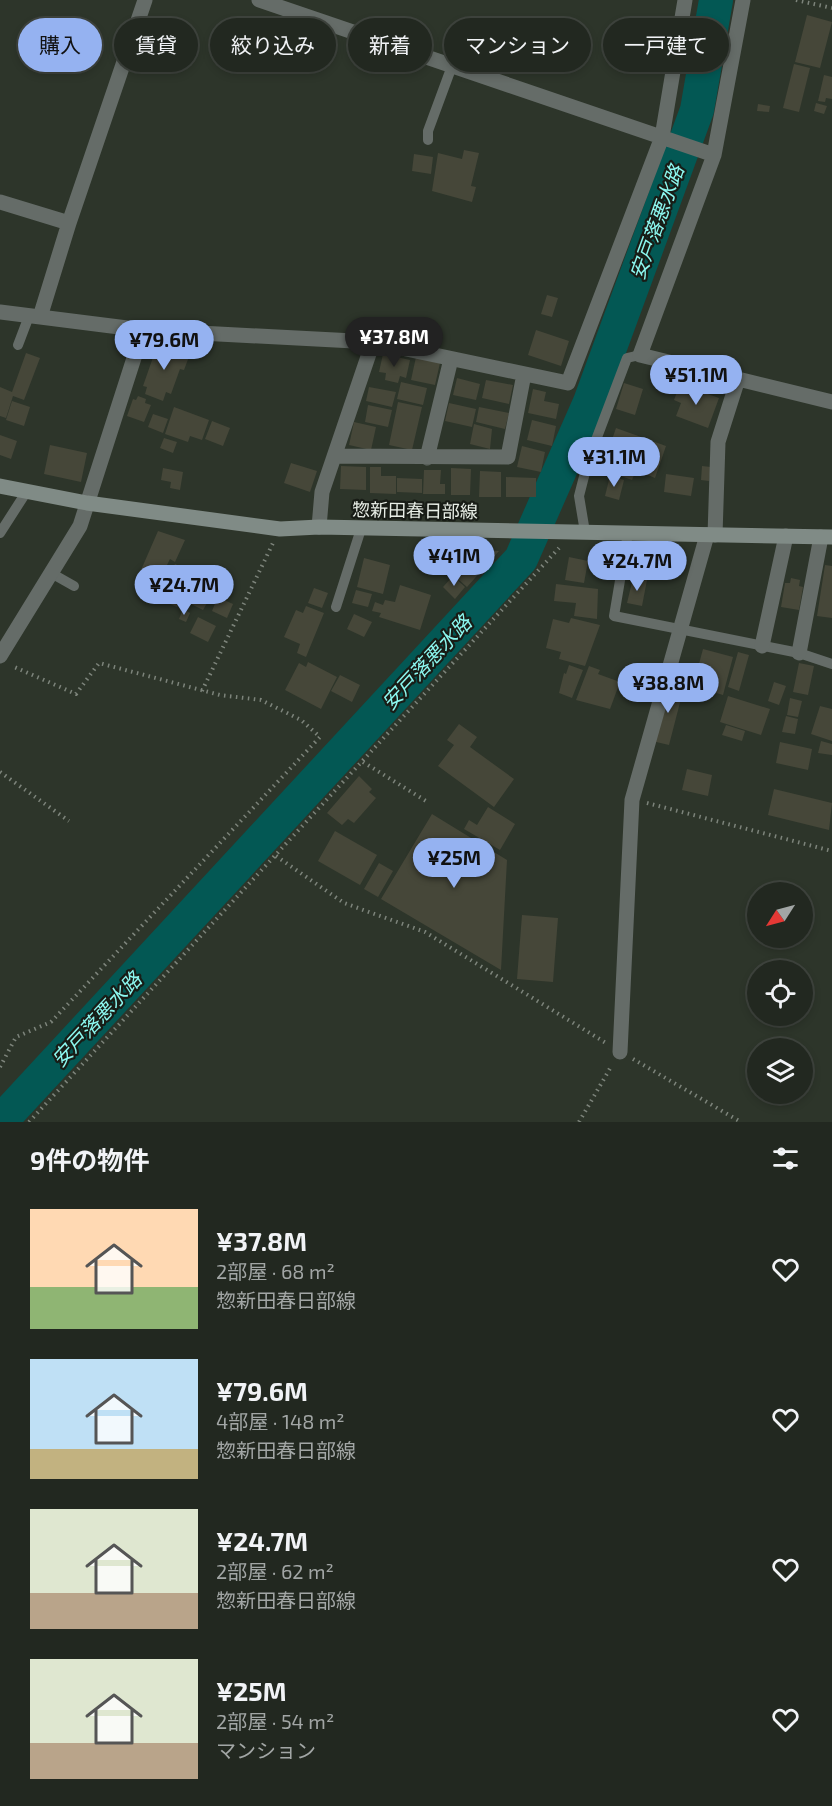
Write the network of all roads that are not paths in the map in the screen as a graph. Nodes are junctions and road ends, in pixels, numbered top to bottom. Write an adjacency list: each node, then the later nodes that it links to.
1 (145, 0): 12 (street)
2 (260, 0): 5 (street)
3 (685, 0): 8 (street)
4 (742, 0): 10 (street)
5 (444, 63)
6 (450, 72): 9 (lane)
7 (470, 72): 8 (street)
8 (662, 137): 10 (street); 20 (street)
9 (428, 140)
10 (714, 155): 18 (street)
11 (0, 202): 12 (street)
12 (69, 223): 14 (street)
13 (0, 312): 14 (street)
14 (35, 316): 15 (street); 17 (lane)
15 (142, 330): 16 (street); 27 (street)
16 (373, 342): 19 (street); 23 (street)
17 (18, 345)
18 (640, 355): 21 (street); 30 (lane)
19 (451, 359): 20 (street); 24 (street)
20 (524, 374): 24 (street)
21 (738, 379): 22 (street); 33 (street)
22 (832, 402)
23 (335, 456): 24 (street); 28 (street)
24 (427, 458)
25 (0, 486): 26 (main road, 惣新田春日部線)
26 (27, 492): 27 (main road, 惣新田春日部線); 31 (lane)
27 (87, 503): 28 (main road, 惣新田春日部線); 36 (street)
28 (319, 527): 29 (main road, 惣新田春日部線)
29 (361, 529): 30 (main road, 惣新田春日部線); 38 (lane)
30 (579, 532): 32 (main road, 惣新田春日部線)
31 (0, 533)
32 (628, 533): 33 (main road, 惣新田春日部線); 39 (lane)
33 (711, 535): 34 (main road, 惣新田春日部線); 39 (street)
34 (786, 536): 35 (main road, 惣新田春日部線); 40 (street)
35 (826, 537): 41 (street)
36 (51, 573): 37 (lane); 42 (street)
37 (74, 586)
38 (336, 608)
39 (680, 630): 40 (lane); 44 (street)
40 (762, 646): 41 (lane)
41 (799, 653): 43 (lane)
42 (5, 661)
43 (832, 664)
44 (620, 1052)

